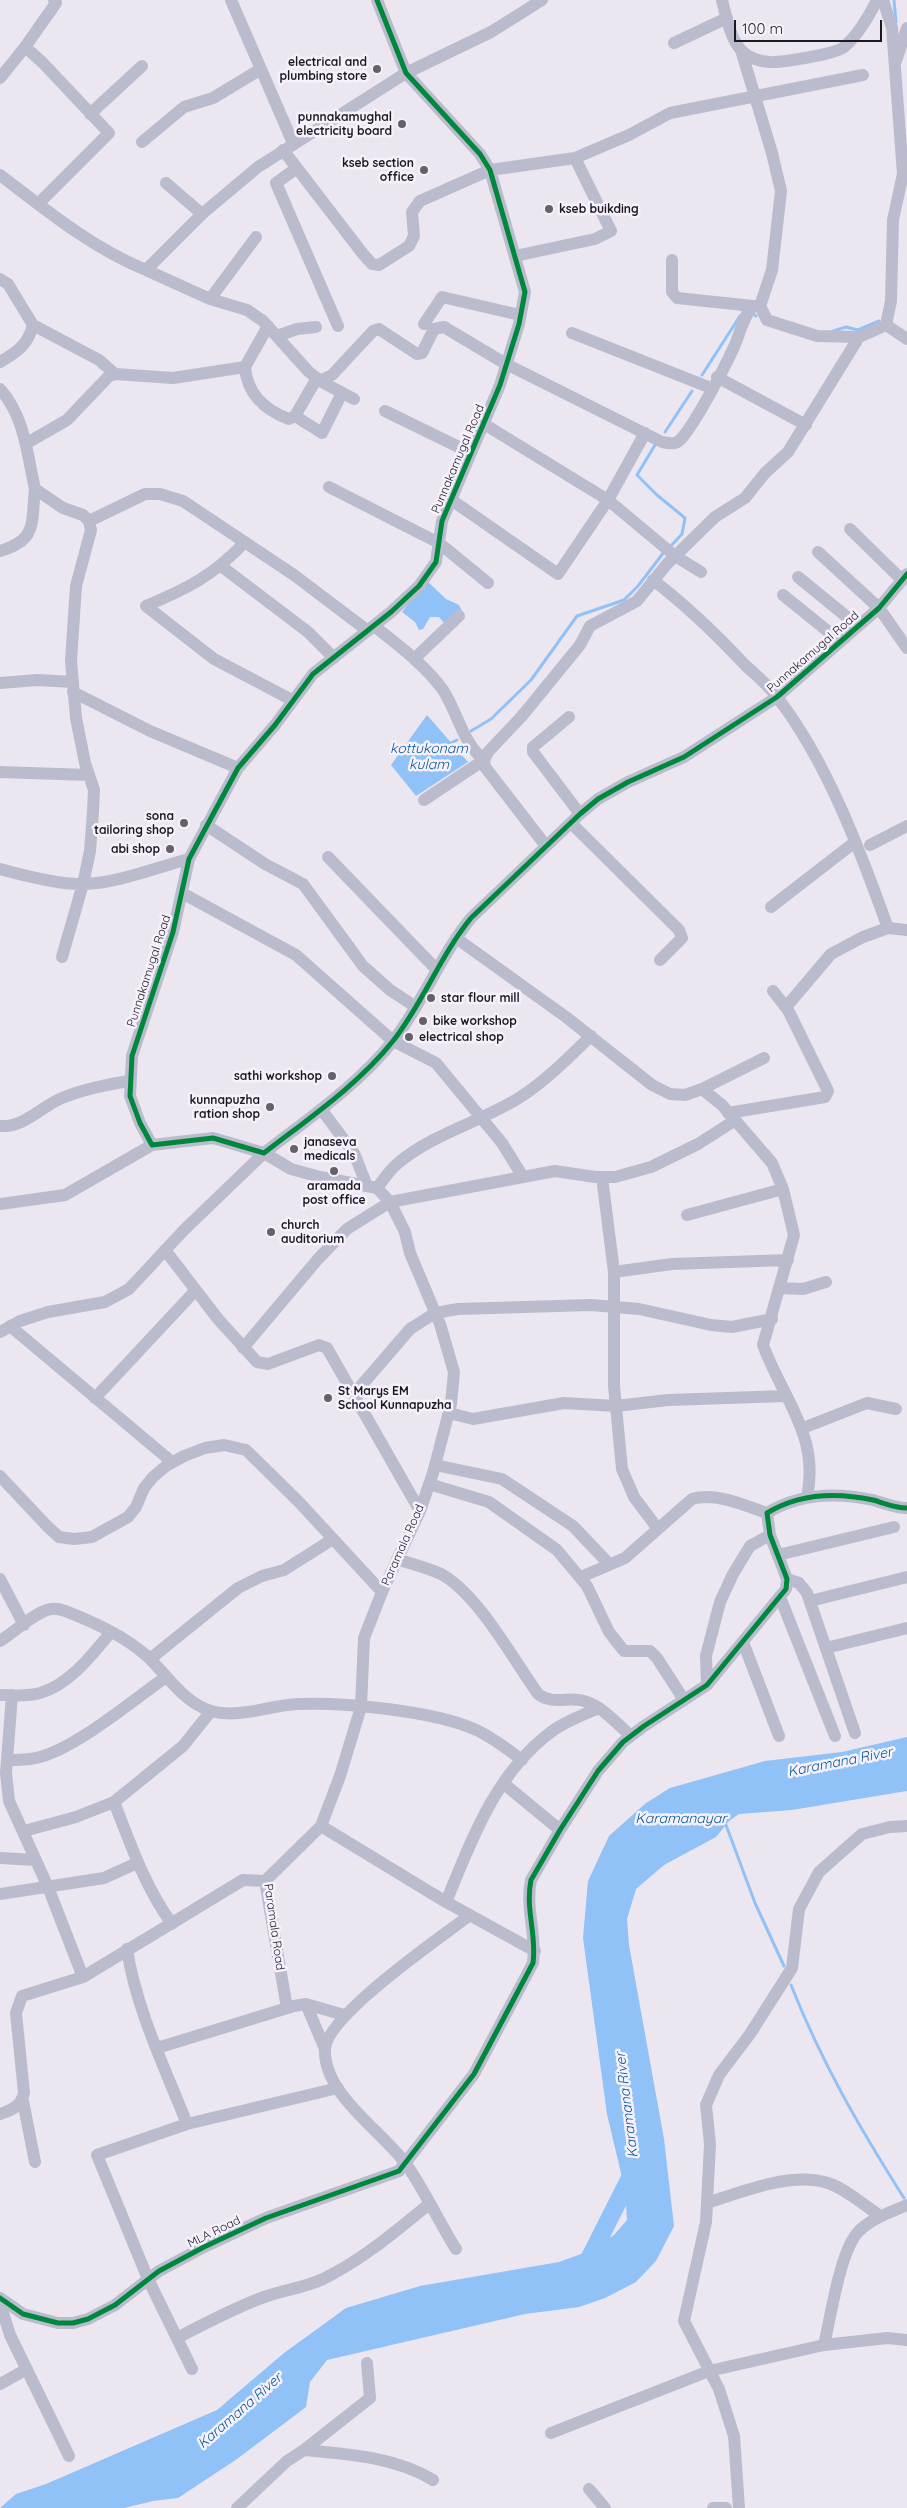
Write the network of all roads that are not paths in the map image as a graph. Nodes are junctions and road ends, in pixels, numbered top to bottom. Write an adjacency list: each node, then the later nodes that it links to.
1 (54, 0): 11 (street)
2 (232, 0): 15 (street)
3 (377, 0): 16 (street, Punnakamugal Road)
4 (542, 0): 16 (street)
5 (722, 0): 8 (street)
6 (877, 0): 12 (street)
7 (883, 0): 13 (street)
8 (727, 18): 10 (street); 12 (street)
9 (907, 28): 13 (street)
10 (674, 43)
11 (25, 47): 18 (street); 20 (street)
12 (741, 50): 19 (street)
13 (894, 64): 21 (street)
14 (142, 66): 20 (street)
15 (261, 69): 22 (street); 23 (street)
16 (406, 73): 23 (street); 27 (street, Punnakamugal Road)
17 (863, 75): 19 (street)
18 (0, 78)
19 (755, 96): 24 (street); 39 (street)
20 (90, 114): 31 (street)
21 (903, 117): 26 (street)
22 (142, 142)
23 (288, 147): 25 (street); 32 (street)
24 (575, 158): 27 (street); 34 (street)
25 (297, 168): 27 (street); 45 (street)
26 (905, 169): 30 (street)
27 (490, 170): 34 (street, Punnakamugal Road)
28 (0, 175): 31 (street)
29 (166, 183): 32 (street)
30 (902, 202): 42 (street)
31 (38, 204): 36 (street)
32 (202, 214): 36 (street)
33 (256, 237): 38 (street)
34 (515, 256): 40 (street, Punnakamugal Road)
35 (672, 260): 39 (street)
36 (146, 270): 38 (street)
37 (0, 279): 43 (street)
38 (210, 299): 44 (street)
39 (757, 306): 49 (street); 56 (street)
40 (520, 315): 41 (street); 52 (street, Punnakamugal Road)
41 (424, 324)
42 (886, 324): 49 (street); 50 (street)
43 (33, 325): 51 (street); 54 (street)
44 (268, 326): 48 (street); 53 (street)
45 (338, 326)
46 (316, 327): 48 (street)
47 (572, 333): 56 (street)
48 (277, 336): 55 (street)
49 (859, 337): 63 (street)
50 (907, 339)
51 (0, 362)
52 (506, 364): 55 (street); 62 (street, Punnakamugal Road); 64 (street)
53 (245, 367): 54 (street); 61 (street)
54 (115, 374): 65 (street)
55 (319, 380): 58 (street); 61 (street)
56 (714, 383): 63 (street); 64 (street)
57 (0, 389): 65 (street)
58 (342, 393): 59 (street); 61 (street)
59 (354, 400)
60 (385, 411): 66 (street)
61 (295, 416)
62 (484, 424): 66 (street, Punnakamugal Road); 70 (street)
63 (806, 425): 77 (street)
64 (645, 433): 70 (street)
65 (27, 442): 68 (street)
66 (471, 453): 69 (street, Punnakamugal Road)
67 (329, 487): 74 (street)
68 (35, 489): 71 (street); 75 (street)
69 (450, 500): 70 (street); 74 (street, Punnakamugal Road)
70 (608, 500): 77 (street)
71 (89, 521): 73 (street); 94 (street)
72 (850, 529): 81 (street)
73 (245, 542): 78 (street); 88 (street)
74 (439, 543): 83 (street); 88 (street, Punnakamugal Road)
75 (0, 551)
76 (818, 552): 85 (street)
77 (675, 556): 79 (street); 82 (street)
78 (221, 566): 91 (street); 96 (street)
79 (701, 572)
80 (798, 577): 87 (street)
81 (905, 577): 85 (street, Punnakamugal Road)
82 (654, 580): 95 (street); 98 (street)
83 (488, 583)
84 (783, 595): 89 (street)
85 (879, 608): 87 (street, Punnakamugal Road); 90 (street)
86 (459, 616): 92 (street)
87 (858, 626): 89 (street, Punnakamugal Road)
88 (371, 629): 91 (street, Punnakamugal Road); 92 (street)
89 (840, 641): 95 (street, Punnakamugal Road)
90 (907, 648)
91 (334, 658): 96 (street, Punnakamugal Road)
92 (414, 659): 98 (street)
93 (0, 683): 94 (street)
94 (73, 687): 99 (street); 101 (street)
95 (777, 697): 103 (street, Punnakamugal Road); 106 (street)
96 (292, 700): 99 (street, Punnakamugal Road)
97 (569, 717): 103 (street)
98 (484, 760): 102 (street); 108 (street)
99 (238, 768): 104 (street, Punnakamugal Road)
100 (0, 772): 101 (street)
101 (89, 775): 112 (street)
102 (424, 800)
103 (575, 818): 108 (street, Punnakamugal Road); 119 (street)
104 (206, 825): 110 (street, Punnakamugal Road); 122 (street)
105 (907, 826): 107 (street)
106 (855, 842): 114 (street); 115 (street)
107 (870, 845)
108 (546, 846): 117 (street, Punnakamugal Road)
109 (328, 857): 120 (street)
110 (188, 859): 112 (street); 113 (street, Punnakamugal Road)
111 (0, 869): 112 (street)
112 (83, 884): 118 (street)
113 (182, 893): 125 (street); 127 (street, Punnakamugal Road)
114 (771, 907)
115 (888, 928): 116 (street); 123 (street)
116 (907, 930)
117 (456, 938): 120 (street, Punnakamugal Road); 124 (street)
118 (62, 957)
119 (660, 960)
120 (437, 970): 122 (street, Punnakamugal Road)
121 (773, 991): 123 (street)
122 (416, 1007): 125 (street, Punnakamugal Road)
123 (786, 1007): 130 (street)
124 (592, 1036): 128 (street); 131 (street)
125 (393, 1041): 129 (street, Punnakamugal Road); 131 (street)
126 (764, 1058): 128 (street)
127 (129, 1081): 132 (street); 133 (street, Punnakamugal Road)
128 (702, 1089): 130 (street)
129 (321, 1109): 134 (street, Punnakamugal Road); 137 (street)
130 (731, 1117): 135 (street); 138 (street)
131 (481, 1118): 136 (street); 137 (street)
132 (0, 1126)
133 (152, 1145): 134 (street); 140 (street)
134 (264, 1153): 137 (street); 142 (street, Punnakamugal Road)
135 (602, 1177): 136 (street); 144 (street)
136 (523, 1178): 139 (street)
137 (372, 1187): 139 (street, Paramala Road)
138 (783, 1189): 141 (street); 143 (street)
139 (390, 1202): 149 (street, Paramala Road); 152 (street)
140 (0, 1204)
141 (687, 1215)
142 (165, 1250): 147 (street); 151 (street, Punnakamugal Road)
143 (788, 1260): 144 (street); 146 (street)
144 (614, 1272): 148 (street)
145 (826, 1282): 146 (street)
146 (780, 1288): 150 (street)
147 (195, 1291): 152 (street); 155 (street)
148 (614, 1307): 149 (street); 150 (street); 156 (street)
149 (435, 1314): 153 (street); 158 (street, Paramala Road)
150 (772, 1319): 154 (street)
151 (5, 1329): 155 (street)
152 (243, 1348): 153 (street)
153 (354, 1394): 166 (street)
154 (786, 1396): 156 (street); 159 (street)
155 (95, 1398): 160 (street)
156 (616, 1406): 158 (street); 169 (street)
157 (896, 1408): 159 (street)
158 (449, 1413): 161 (street, Paramala Road)
159 (803, 1428): 164 (street)
160 (172, 1462): 162 (street); 171 (street)
161 (436, 1465): 163 (street, Paramala Road); 174 (street)
162 (0, 1476)
163 (429, 1484): 166 (street, Paramala Road); 175 (street)
164 (807, 1497): 165 (street); 167 (street)
165 (907, 1508)
166 (420, 1511): 173 (street, Paramala Road)
167 (767, 1513): 169 (street); 170 (street)
168 (894, 1527): 172 (street)
169 (658, 1530): 174 (street)
170 (770, 1534): 172 (street); 190 (street)
171 (334, 1539): 179 (street); 188 (street)
172 (778, 1555): 178 (street)
173 (397, 1559): 179 (street, Paramala Road); 194 (street)
174 (609, 1564): 175 (street)
175 (581, 1577): 192 (street)
176 (907, 1577): 181 (street)
177 (0, 1579): 182 (street)
178 (787, 1579): 180 (street); 181 (street)
179 (382, 1592): 193 (street, Paramala Road)
180 (780, 1598): 186 (street); 199 (street)
181 (810, 1602): 187 (street)
182 (24, 1625): 184 (street); 185 (street)
183 (907, 1628): 187 (street)
184 (111, 1632): 188 (street); 191 (street)
185 (0, 1641)
186 (743, 1642): 190 (street); 198 (street)
187 (826, 1648): 196 (street)
188 (150, 1659): 189 (street)
189 (166, 1677): 195 (street); 200 (street)
190 (707, 1684): 192 (street)
191 (6, 1695): 200 (street)
192 (684, 1700): 197 (street)
193 (361, 1707): 195 (street); 201 (street); 204 (street, Paramala Road)
194 (599, 1708): 197 (street); 201 (street)
195 (211, 1710): 203 (street)
196 (855, 1733)
197 (631, 1736): 207 (street)
198 (779, 1736)
199 (835, 1736)
200 (7, 1760): 206 (street)
201 (522, 1760): 202 (street)
202 (503, 1783): 207 (street); 214 (street)
203 (114, 1802): 206 (street); 210 (street)
204 (321, 1826): 211 (street, Paramala Road); 214 (street)
205 (907, 1826): 231 (street)
206 (24, 1830): 209 (street)
207 (560, 1830): 218 (street)
208 (0, 1858): 209 (street)
209 (35, 1860): 212 (street)
210 (137, 1863): 212 (street); 216 (street)
211 (265, 1881): 216 (street); 221 (street, Paramala Road)
212 (48, 1887): 213 (street); 219 (street)
213 (0, 1894)
214 (446, 1902): 215 (street)
215 (470, 1915): 218 (street); 222 (street)
216 (172, 1924): 217 (street)
217 (127, 1949): 219 (street); 223 (street)
218 (535, 1951): 230 (street, MLA Road)
219 (83, 1977): 226 (street)
220 (306, 2004): 221 (street); 222 (street); 224 (street)
221 (287, 2008): 223 (street)
222 (344, 2016): 224 (street)
223 (157, 2048): 228 (street)
224 (325, 2049): 225 (street)
225 (338, 2088): 228 (street); 230 (street)
226 (22, 2101): 227 (street); 229 (street)
227 (0, 2114)
228 (187, 2124): 236 (street)
229 (35, 2162)
230 (406, 2164): 232 (street); 236 (street, MLA Road)
231 (707, 2203): 234 (street); 245 (street)
232 (429, 2204): 235 (street); 239 (street)
233 (907, 2205): 234 (street)
234 (880, 2216): 241 (street)
235 (456, 2249)
236 (148, 2279): 237 (street, MLA Road); 239 (street)
237 (0, 2298)
238 (0, 2303): 243 (street)
239 (177, 2338): 244 (street)
240 (907, 2340): 241 (street)
241 (824, 2345): 245 (street)
242 (367, 2363): 248 (street)
243 (27, 2369): 246 (street); 249 (street)
244 (192, 2369)
245 (709, 2371): 247 (street); 256 (street)
246 (0, 2384)
247 (551, 2433)
248 (304, 2450): 250 (street); 252 (street)
249 (69, 2456)
250 (433, 2480)
251 (589, 2489): 253 (street)
252 (236, 2508)
253 (605, 2508)
254 (713, 2508): 255 (street)
255 (726, 2508)
256 (740, 2508)

